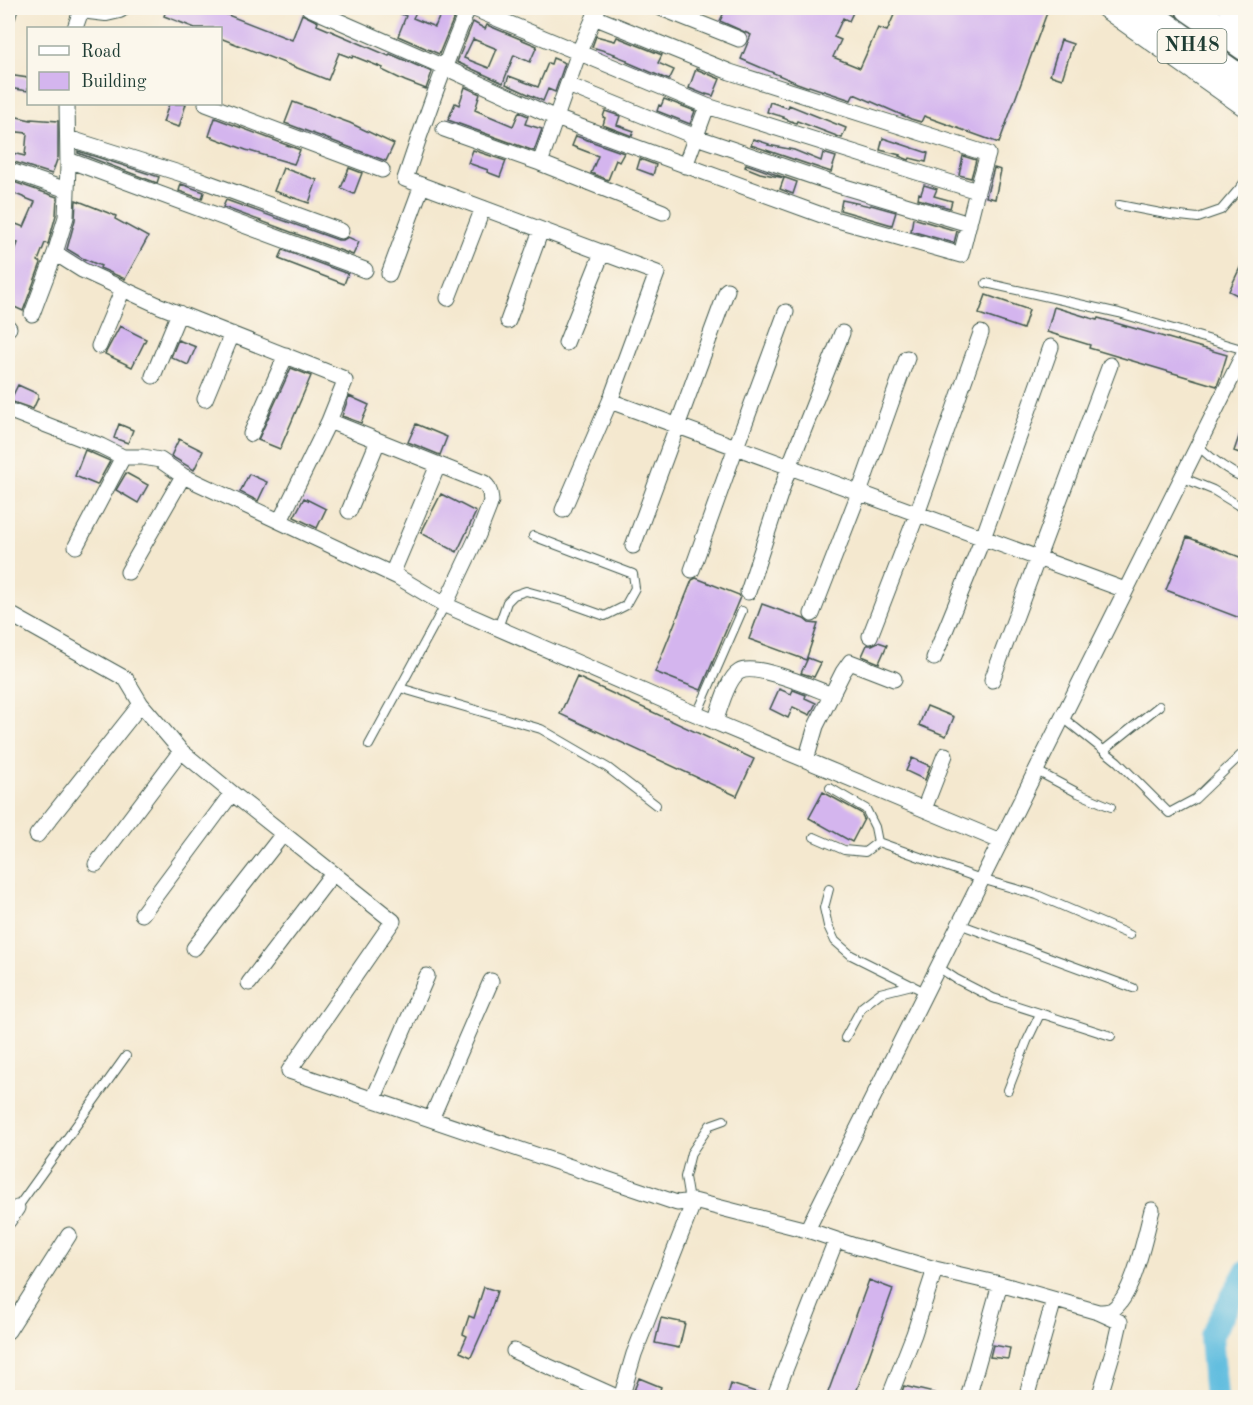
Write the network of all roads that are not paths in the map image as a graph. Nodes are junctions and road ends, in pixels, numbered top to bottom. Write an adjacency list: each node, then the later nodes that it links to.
1 (10, 8): 12 (street)
2 (81, 8): 3 (street); 14 (street)
3 (119, 8)
4 (309, 8): 18 (street)
5 (470, 8): 17 (street); 18 (street)
6 (661, 8): 15 (street)
7 (1106, 8): 24 (street)
8 (1139, 8): 19 (highway, NH48)
9 (1190, 8): 16 (highway, NH48)
10 (1229, 8): 13 (street)
11 (596, 12): 17 (street); 37 (street)
12 (8, 16)
13 (1245, 19)
14 (75, 27)
15 (739, 39)
16 (1245, 47)
17 (579, 52): 20 (street); 23 (street)
18 (444, 67): 25 (street); 35 (street)
19 (1245, 84)
20 (568, 85): 25 (street); 27 (street)
21 (68, 105): 28 (street)
22 (209, 105): 32 (street)
23 (707, 106): 27 (street); 37 (street)
24 (1245, 107)
25 (556, 118): 30 (street); 31 (street)
26 (444, 129): 30 (street)
27 (696, 137): 31 (street); 41 (street)
28 (68, 138): 29 (street); 43 (street)
29 (68, 160): 36 (street); 46 (street)
30 (540, 163): 40 (street)
31 (685, 166): 41 (street)
32 (382, 170)
33 (8, 171): 36 (street)
34 (1245, 180): 38 (lane)
35 (422, 185): 39 (street); 47 (street)
36 (67, 190): 45 (street)
37 (977, 191): 41 (street)
38 (1119, 205)
39 (483, 208): 42 (street); 51 (street)
40 (663, 212)
41 (969, 224)
42 (541, 230): 44 (street); 55 (street)
43 (341, 231)
44 (602, 253): 59 (street); 69 (street)
45 (55, 254): 49 (street); 54 (street)
46 (364, 270)
47 (389, 274)
48 (986, 283): 62 (lane)
49 (123, 289): 53 (street); 60 (street)
50 (727, 290): 72 (street)
51 (448, 298)
52 (786, 312): 76 (street)
53 (179, 313): 58 (street); 67 (street)
54 (32, 314)
55 (508, 321)
56 (842, 333): 79 (street)
57 (981, 333): 87 (street)
58 (232, 334): 63 (street); 68 (street)
59 (566, 343)
60 (99, 346)
61 (1052, 347): 90 (street)
62 (1245, 350): 66 (street)
63 (286, 356): 71 (street); 73 (street)
64 (907, 358): 83 (street)
65 (1110, 365): 93 (street)
66 (1240, 373): 75 (street)
67 (153, 376)
68 (205, 399)
69 (610, 401): 72 (street); 84 (street)
70 (8, 410): 77 (street)
71 (329, 421): 74 (street); 88 (street)
72 (677, 426): 76 (street); 92 (street)
73 (251, 434)
74 (378, 441): 78 (street); 86 (street)
75 (1197, 445): 81 (street); 82 (lane)
76 (736, 447): 79 (street); 94 (street)
77 (123, 456): 80 (street); 91 (street)
78 (438, 465): 96 (street); 99 (street)
79 (789, 467): 83 (street); 98 (street)
80 (183, 476): 88 (street); 95 (street)
81 (1181, 477): 85 (lane); 97 (street)
82 (1245, 479)
83 (859, 492): 87 (street); 102 (street)
84 (563, 510)
85 (1245, 510)
86 (349, 511)
87 (917, 514): 90 (street); 104 (street)
88 (280, 521): 96 (street)
89 (533, 536): 103 (lane)
90 (983, 538): 93 (street); 105 (street)
91 (76, 546)
92 (633, 546)
93 (1037, 558): 97 (street); 107 (street)
94 (692, 570)
95 (128, 572)
96 (392, 574): 99 (street)
97 (1125, 590): 113 (street)
98 (748, 592)
99 (446, 605): 103 (street); 108 (lane)
100 (742, 611): 112 (lane)
101 (8, 613): 110 (street)
102 (812, 614)
103 (498, 628): 112 (street)
104 (870, 636)
105 (934, 658)
106 (894, 679): 109 (street)
107 (992, 680)
108 (400, 688): 115 (lane); 124 (lane)
109 (832, 695): 114 (street); 120 (street)
110 (141, 704): 118 (street); 128 (street)
111 (1159, 706): 116 (lane)
112 (696, 714): 114 (street)
113 (1062, 717): 116 (lane); 121 (street)
114 (715, 722): 120 (street)
115 (369, 744)
116 (1104, 750): 117 (lane)
117 (1245, 750)
118 (181, 751): 123 (street); 132 (street)
119 (945, 755): 126 (street)
120 (806, 760): 126 (street)
121 (1035, 770): 125 (lane); 130 (street)
122 (830, 788): 131 (lane)
123 (232, 793): 127 (street); 136 (street)
124 (656, 805)
125 (1112, 807)
126 (924, 809): 130 (street)
127 (283, 834): 133 (street); 139 (street)
128 (37, 836)
129 (814, 837): 131 (lane)
130 (1000, 841): 134 (street)
131 (878, 842): 134 (lane)
132 (96, 864)
133 (333, 873): 143 (street); 151 (street)
134 (981, 879): 137 (street); 138 (lane)
135 (829, 889): 144 (lane)
136 (142, 914)
137 (959, 924): 140 (street); 145 (lane)
138 (1130, 935)
139 (194, 948)
140 (938, 967): 144 (street); 146 (lane)
141 (427, 976): 151 (street)
142 (491, 981): 152 (street)
143 (249, 983)
144 (919, 988): 148 (lane); 158 (street)
145 (1133, 988)
146 (1040, 1014): 147 (lane); 150 (lane)
147 (1111, 1036)
148 (845, 1038)
149 (126, 1056): 155 (lane)
150 (1008, 1090)
151 (373, 1100): 152 (street)
152 (431, 1119): 154 (street)
153 (724, 1120): 154 (lane)
154 (691, 1201): 158 (street); 167 (street)
155 (17, 1208): 157 (street)
156 (1152, 1210): 164 (street)
157 (8, 1221)
158 (807, 1230): 160 (street)
159 (69, 1235): 165 (street)
160 (836, 1240): 161 (street); 168 (street)
161 (935, 1269): 162 (street); 169 (street)
162 (1000, 1284): 163 (street); 170 (street)
163 (1054, 1300): 164 (street); 171 (street)
164 (1098, 1312): 172 (street)
165 (8, 1331)
166 (514, 1351): 167 (street)
167 (620, 1398)
168 (774, 1398)
169 (889, 1398)
170 (968, 1398)
171 (1026, 1398)
172 (1100, 1398)

